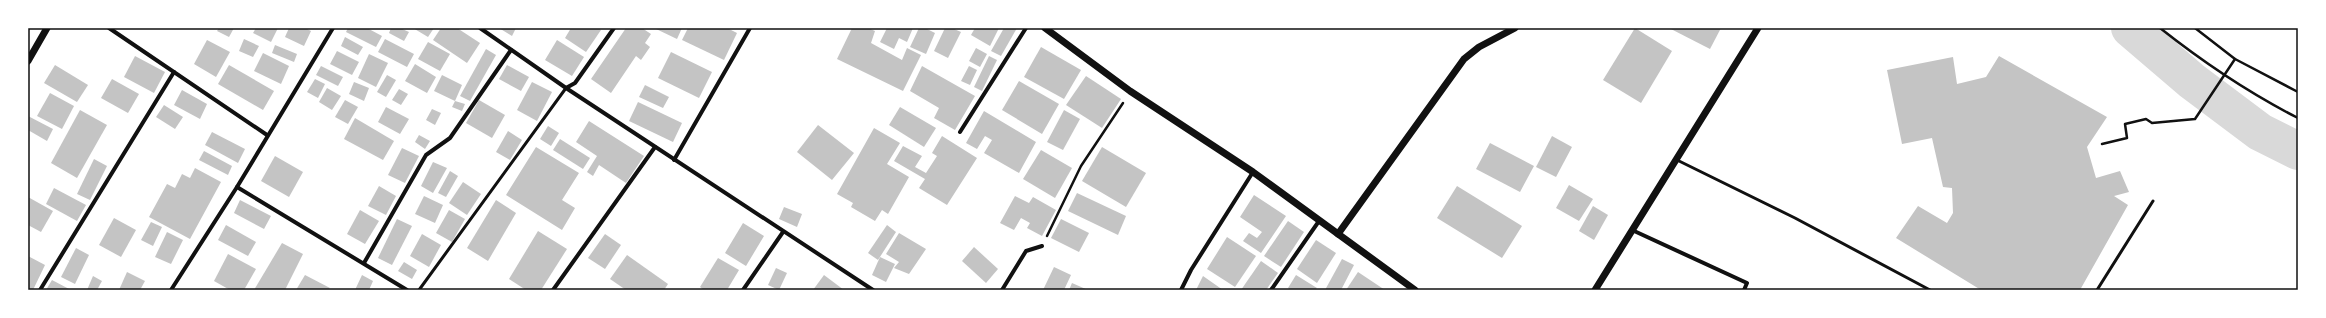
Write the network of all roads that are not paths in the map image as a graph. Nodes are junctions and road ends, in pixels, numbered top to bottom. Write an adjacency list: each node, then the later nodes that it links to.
1 (47, 28): 12 (street)
2 (109, 28): 13 (street)
3 (333, 28): 16 (street)
4 (480, 28): 11 (street)
5 (614, 28): 14 (street)
6 (750, 28): 19 (street)
7 (1026, 28): 15 (street)
8 (1045, 28): 20 (street)
9 (1515, 28): 26 (street)
10 (1758, 28): 18 (street)
11 (511, 50): 14 (street); 28 (street)
12 (28, 61)
13 (174, 72): 16 (street); 29 (street)
14 (566, 88): 17 (street); 32 (lane)
15 (960, 132)
16 (267, 135): 21 (street)
17 (655, 147): 19 (street); 33 (street)
18 (1676, 159): 24 (street); 42 (lane)
19 (674, 160): 25 (street)
20 (1253, 172): 23 (street); 37 (street)
21 (237, 187): 28 (street); 30 (street)
22 (2153, 201): 43 (lane)
23 (1319, 221): 26 (street); 38 (street)
24 (1632, 230): 40 (street); 41 (street)
25 (783, 232): 34 (street); 35 (street)
26 (1338, 234): 39 (street)
27 (1042, 246): 36 (street)
28 (364, 264): 31 (street)
29 (40, 290)
30 (171, 290)
31 (407, 290)
32 (419, 290)
33 (553, 290)
34 (743, 290)
35 (873, 290)
36 (1002, 290)
37 (1181, 290)
38 (1271, 290)
39 (1415, 290)
40 (1595, 290)
41 (1744, 290)
42 (1930, 290)
43 (2097, 290)

